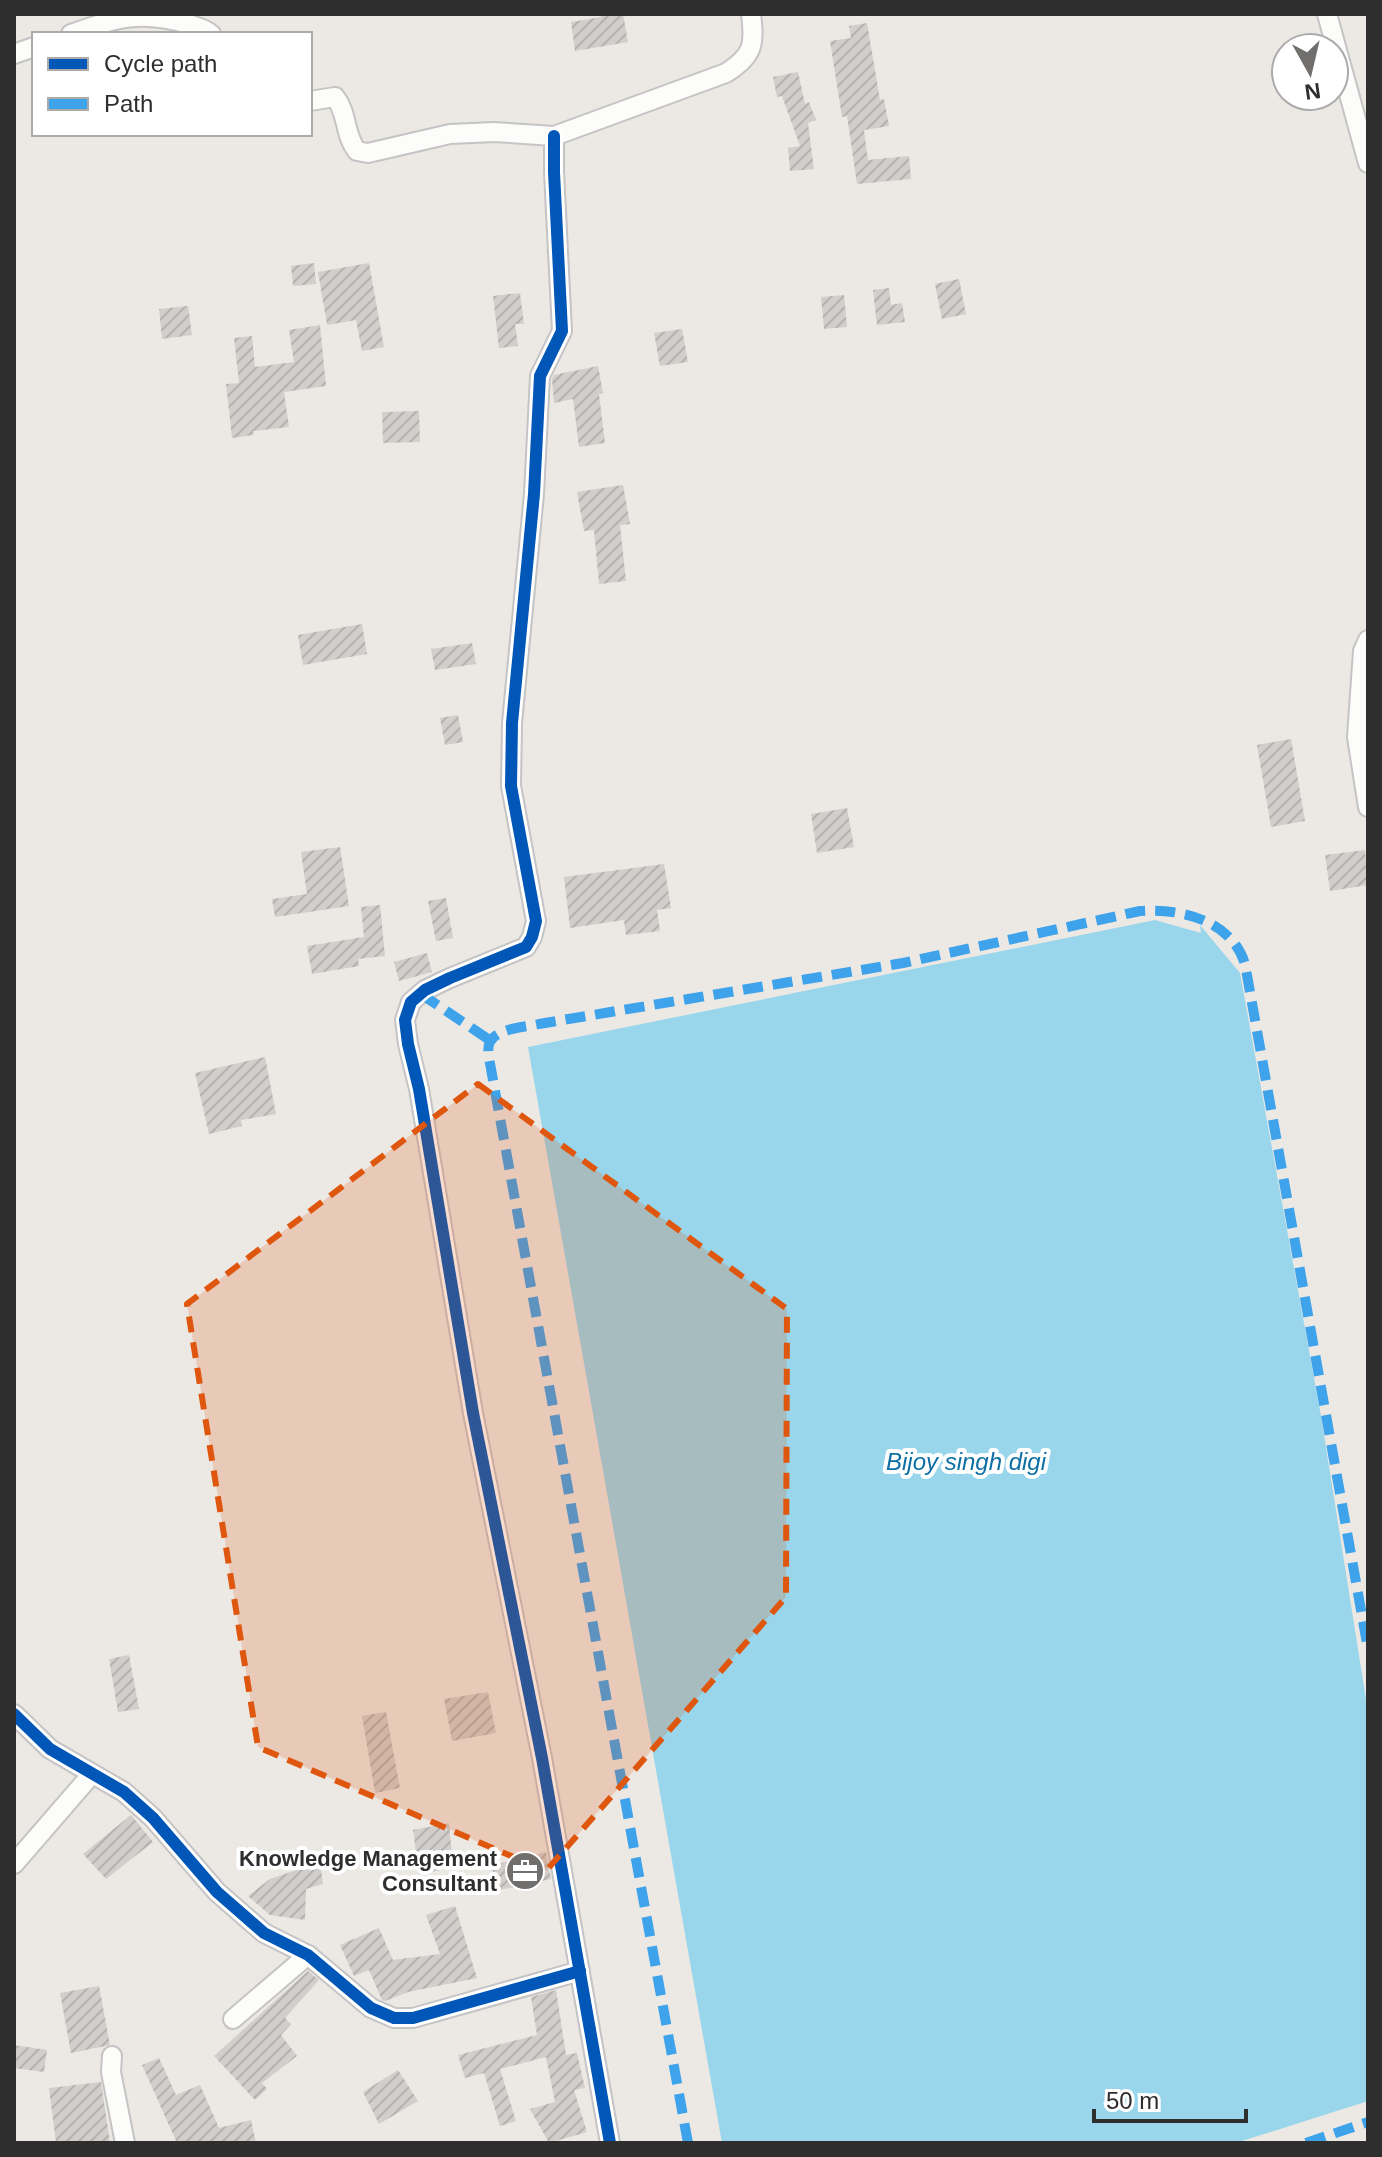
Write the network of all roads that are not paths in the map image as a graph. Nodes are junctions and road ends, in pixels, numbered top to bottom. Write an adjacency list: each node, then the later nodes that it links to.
1 (751, 14): 6 (street)
2 (1327, 14): 7 (street)
3 (77, 32): 4 (street)
4 (209, 32)
5 (312, 101): 6 (street)
6 (554, 136): 14 (street)
7 (1368, 163)
8 (1368, 640): 9 (street)
9 (1368, 807)
10 (14, 1714): 11 (street)
11 (91, 1775): 12 (street); 13 (street)
12 (14, 1864)
13 (308, 1955): 14 (street); 15 (street)
14 (580, 1971): 18 (street)
15 (233, 2019)
16 (112, 2056): 17 (street)
17 (125, 2143)
18 (610, 2143)

